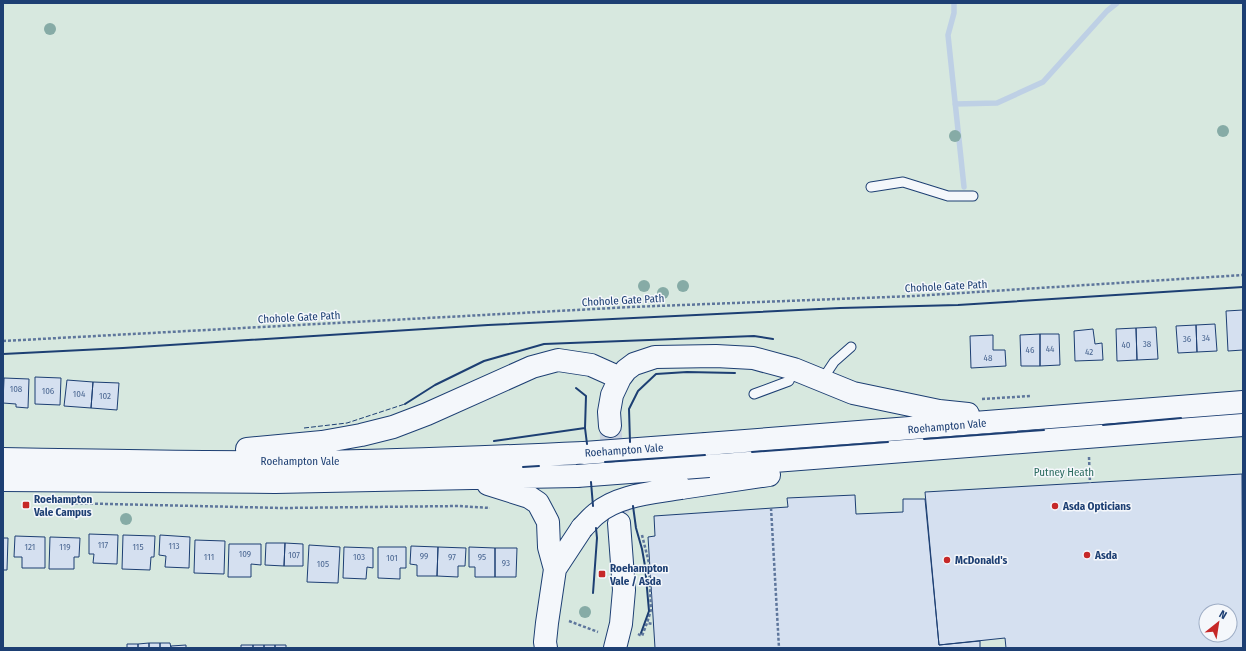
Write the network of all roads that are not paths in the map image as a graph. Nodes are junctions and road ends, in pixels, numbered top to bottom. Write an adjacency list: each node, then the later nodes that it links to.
1 (871, 187): 2 (lane)
2 (973, 196)
3 (851, 347): 6 (lane)
4 (794, 369): 5 (highway); 6 (highway); 7 (lane)
5 (620, 378): 11 (highway); 14 (highway)
6 (822, 380): 9 (highway)
7 (754, 394)
8 (1243, 402): 9 (highway, Roehampton Vale)
9 (1015, 420): 14 (highway, Roehampton Vale, bridge)
10 (1243, 425): 12 (highway, Roehampton Vale)
11 (610, 426)
12 (830, 458): 15 (highway, Roehampton Vale, bridge); 18 (highway, bridge)
13 (3, 459): 14 (highway, Roehampton Vale)
14 (131, 461)
15 (469, 479): 16 (highway, Roehampton Vale); 18 (highway)
16 (3, 480)
17 (619, 523): 20 (highway)
18 (555, 569): 19 (highway)
19 (546, 648)
20 (615, 648)

